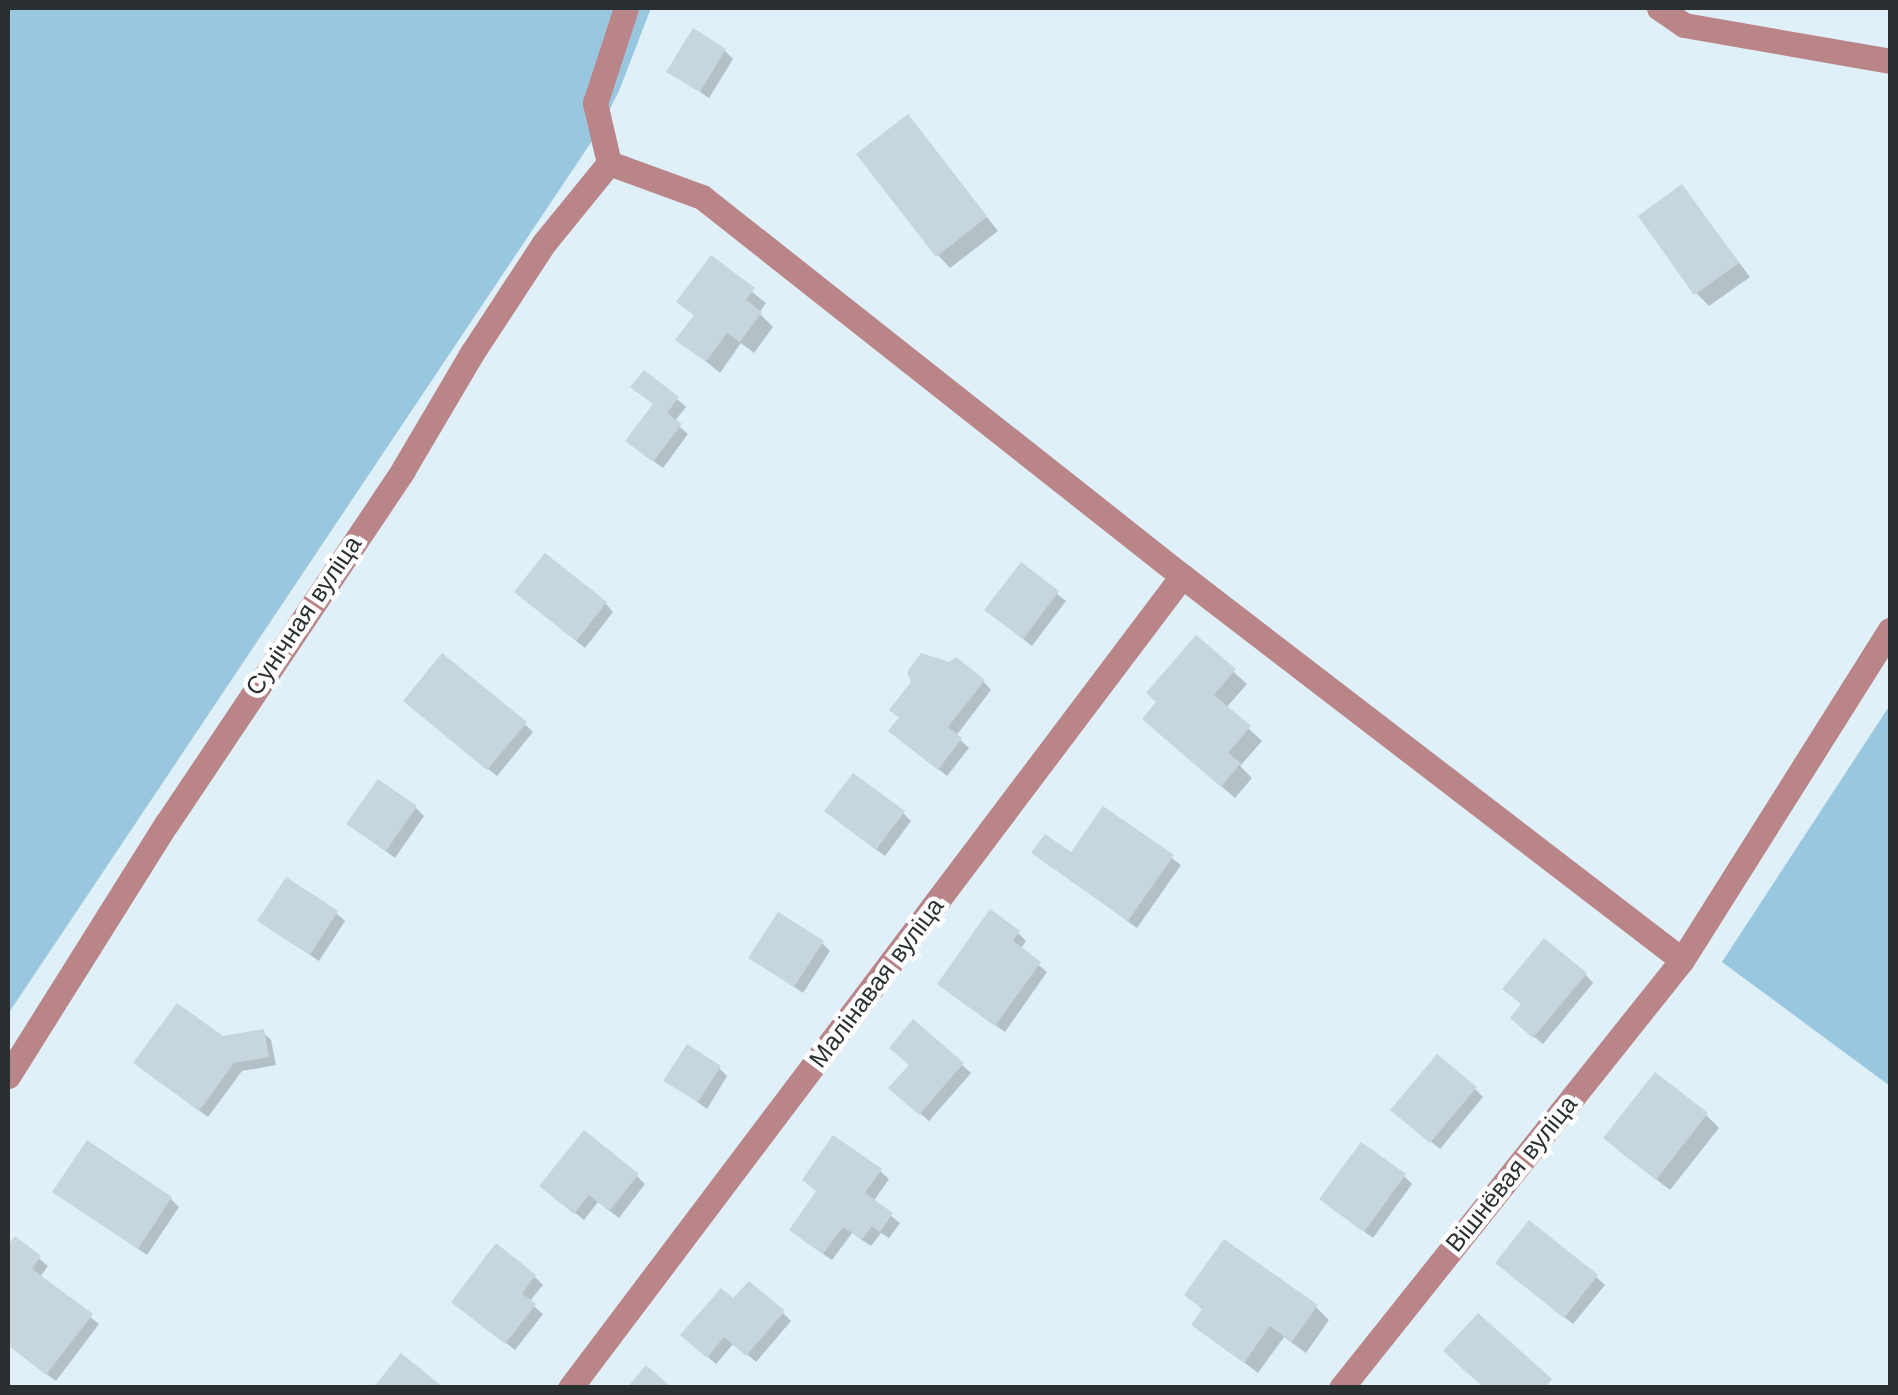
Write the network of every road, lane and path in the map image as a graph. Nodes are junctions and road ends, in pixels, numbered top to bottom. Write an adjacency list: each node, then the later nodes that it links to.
1 (626, 8): 4 (street)
2 (1659, 8): 3 (street)
3 (1890, 61)
4 (609, 163): 5 (street); 8 (street, Сунічная вуліца)
5 (1182, 576): 7 (street); 9 (street, Малінавая вуліца)
6 (1890, 630): 7 (street, Вішнёвая вуліца)
7 (1682, 960): 10 (street, Вішнёвая вуліца)
8 (8, 1076)
9 (570, 1388)
10 (1341, 1388)

